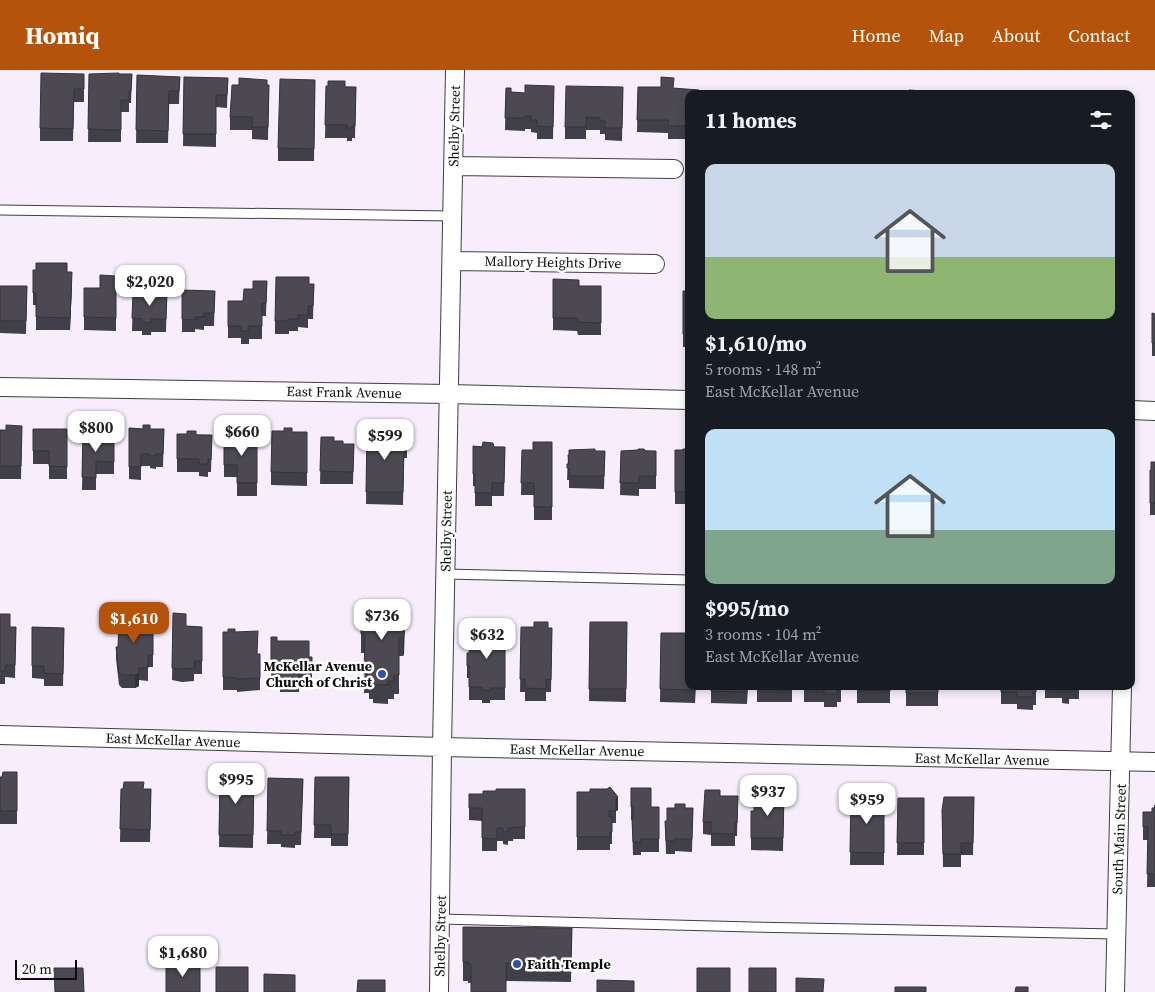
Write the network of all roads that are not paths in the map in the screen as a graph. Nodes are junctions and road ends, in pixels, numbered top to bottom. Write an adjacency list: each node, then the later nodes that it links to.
1 (455, 70): 2 (street, Shelby Street)
2 (454, 166): 3 (street); 5 (street, Shelby Street)
3 (674, 169)
4 (0, 210): 5 (lane)
5 (453, 216): 6 (street, Shelby Street)
6 (452, 261): 7 (street, Mallory Heights Drive); 9 (street, Shelby Street)
7 (655, 264)
8 (0, 387): 9 (street, East Frank Avenue)
9 (449, 394): 10 (street, East Frank Avenue); 13 (street, Shelby Street)
10 (685, 400)
11 (1135, 410): 12 (street)
12 (1155, 411)
13 (445, 574): 14 (lane); 17 (street, Shelby Street)
14 (685, 580)
15 (1122, 690): 18 (street, South Main Street)
16 (0, 735): 17 (street, East McKellar Avenue)
17 (442, 747): 18 (street, East McKellar Avenue); 20 (street, Shelby Street)
18 (1121, 762): 19 (street, East McKellar Avenue); 21 (street, South Main Street)
19 (1155, 762)
20 (440, 919): 21 (lane); 22 (street, Shelby Street)
21 (1116, 934): 23 (street, South Main Street)
22 (439, 992)
23 (1115, 992)

